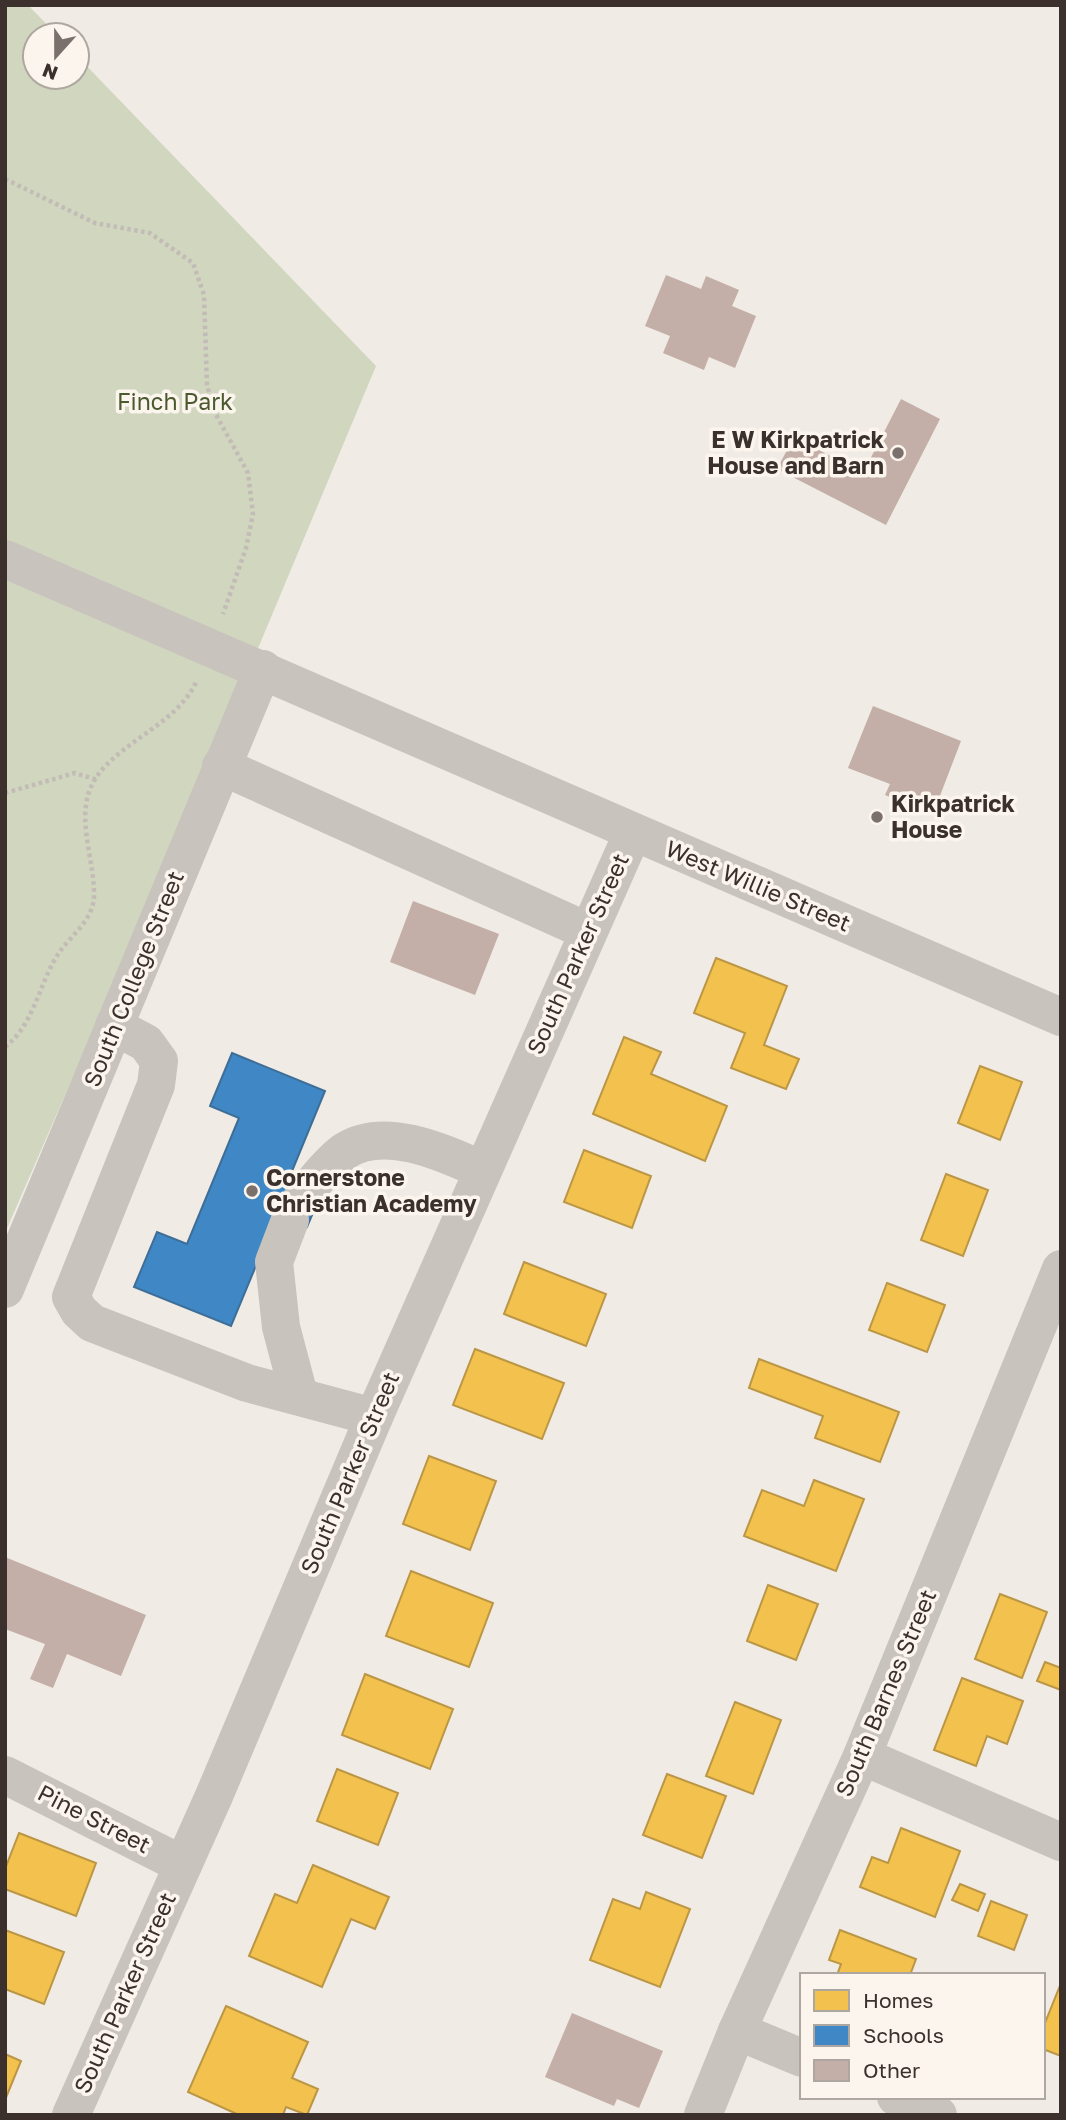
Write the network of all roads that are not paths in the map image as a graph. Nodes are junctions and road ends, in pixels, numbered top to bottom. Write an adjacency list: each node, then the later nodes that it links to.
1 (5, 559): 2 (street, West Willie Street)
2 (263, 669): 3 (street, South College Street); 4 (street, West Willie Street)
3 (222, 766): 5 (street); 7 (street, South College Street)
4 (633, 832): 5 (street, South Parker Street); 6 (street, West Willie Street)
5 (587, 931): 8 (street, South Parker Street)
6 (1061, 1017)
7 (114, 1026): 10 (street, South College Street); 11 (street)
8 (482, 1170): 11 (street); 12 (street, South Parker Street)
9 (1061, 1269): 13 (street, South Barnes Street)
10 (5, 1289)
11 (299, 1395): 12 (street)
12 (374, 1416): 16 (street, South Parker Street)
13 (862, 1756): 15 (street); 17 (street, South Barnes Street)
14 (5, 1775): 16 (street, Pine Street)
15 (1061, 1842)
16 (183, 1865): 20 (street, South Parker Street)
17 (737, 2031): 18 (street); 21 (street, South Barnes Street)
18 (800, 2057)
19 (901, 2099): 22 (street)
20 (71, 2115)
21 (703, 2115)
22 (938, 2115)

